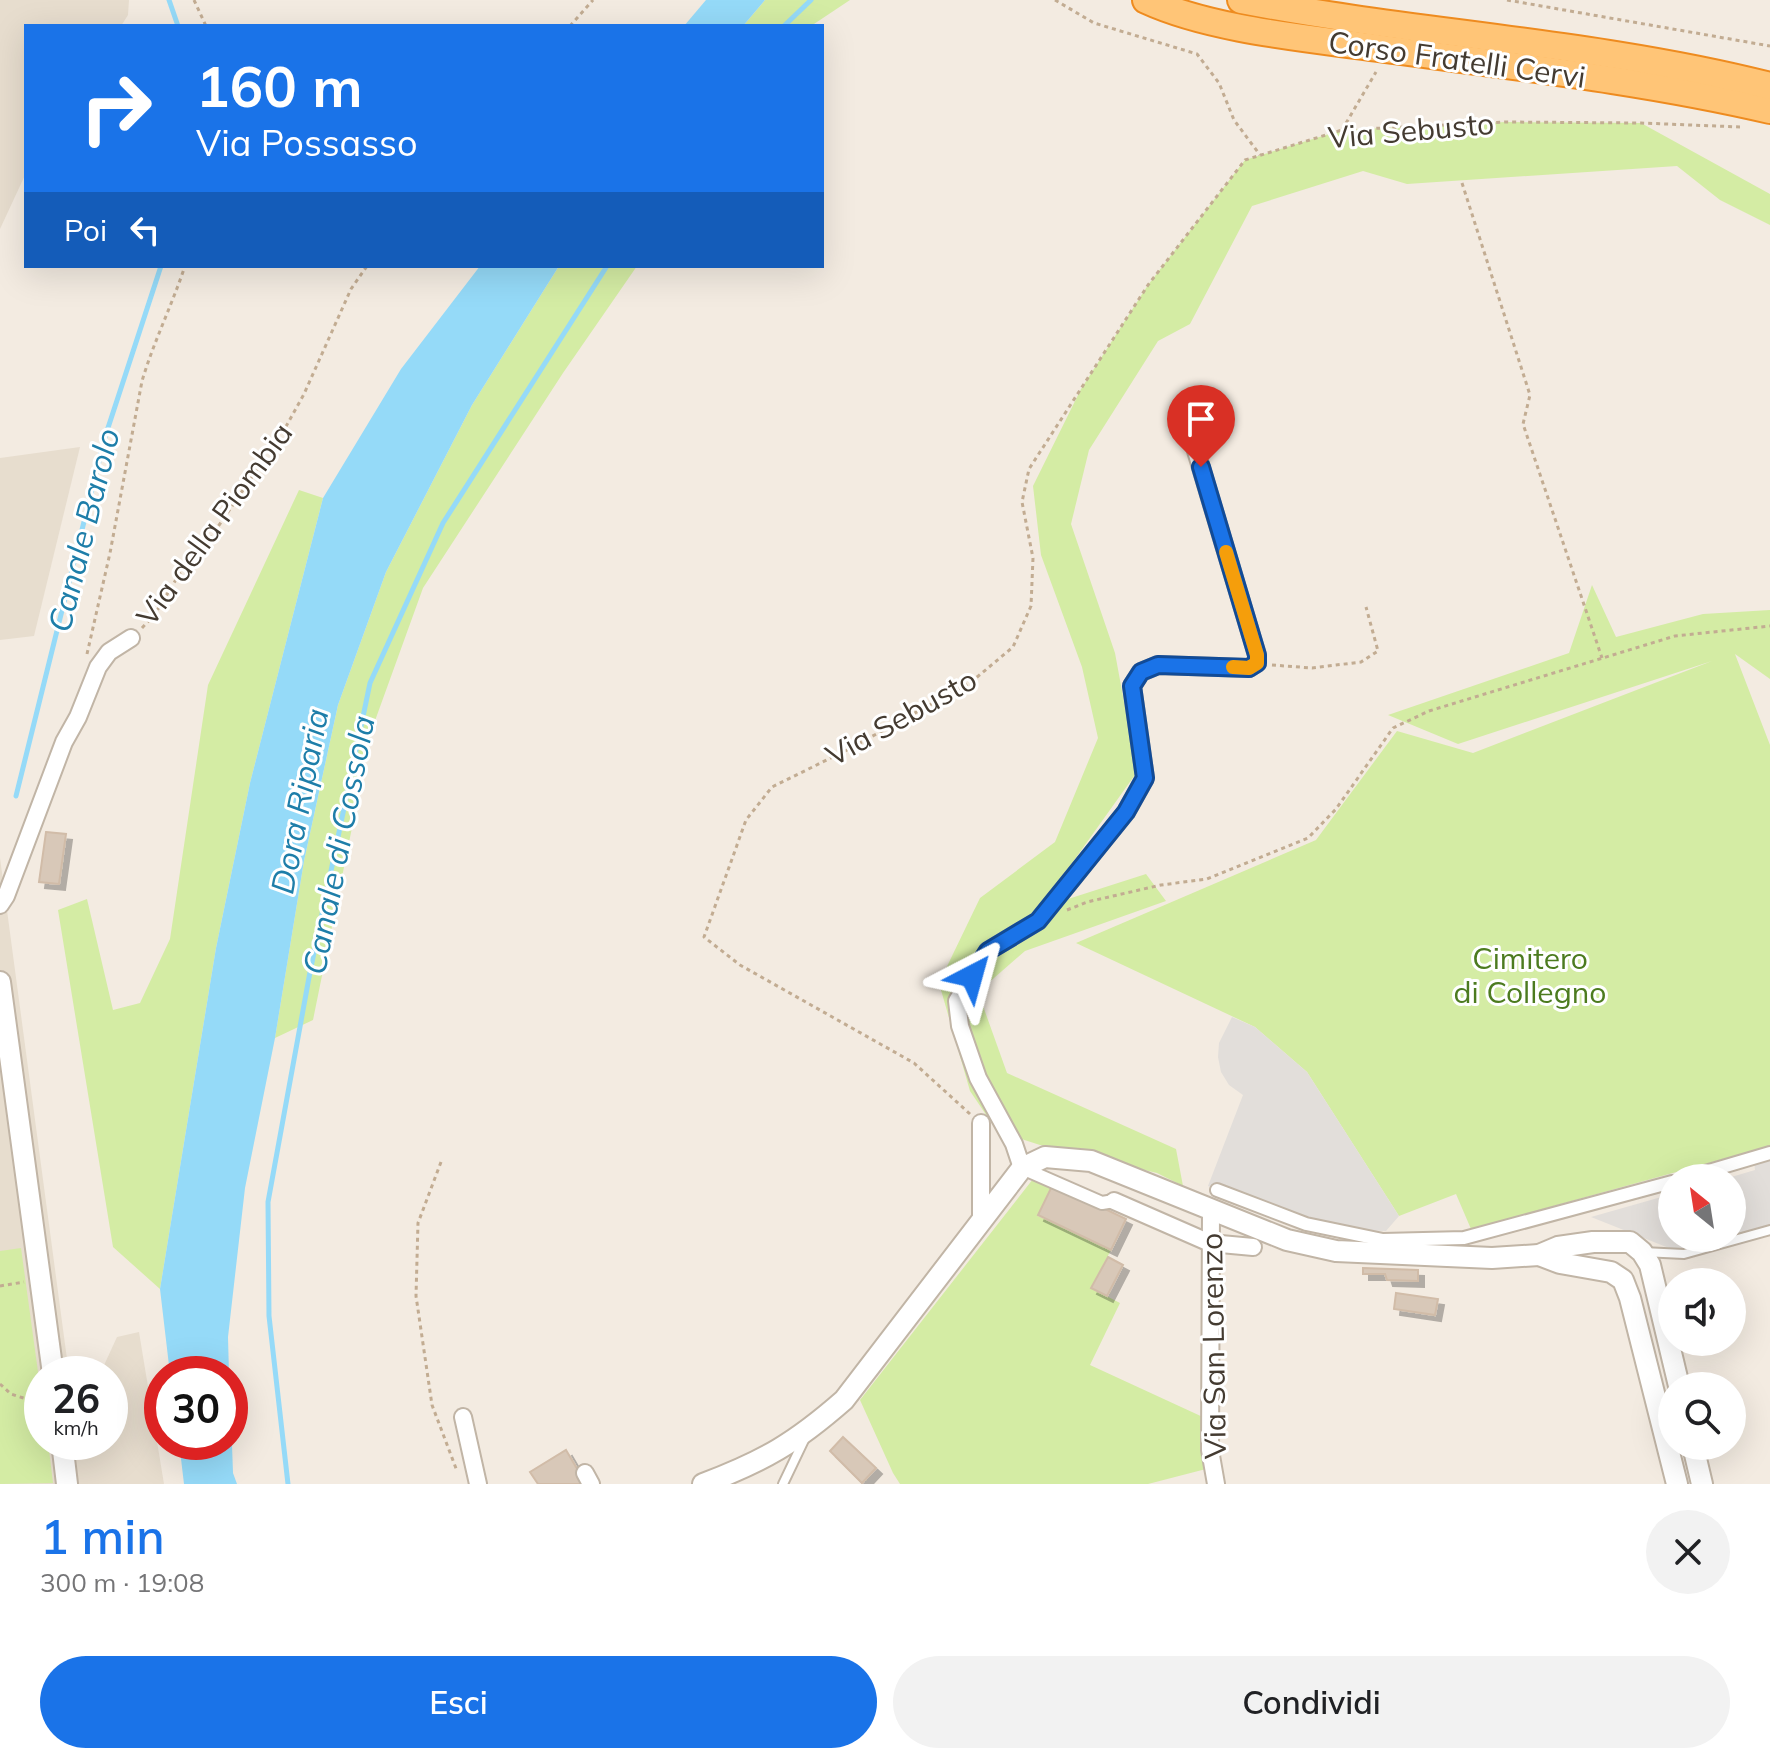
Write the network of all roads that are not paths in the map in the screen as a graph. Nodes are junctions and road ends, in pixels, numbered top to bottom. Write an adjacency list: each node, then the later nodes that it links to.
1 (1146, 0): 4 (highway, Corso Fratelli Cervi)
2 (1241, 0): 3 (highway, Corso Fratelli Cervi)
3 (1770, 86)
4 (1770, 110)
5 (1193, 441): 12 (street)
6 (131, 638): 7 (street, Via della Piombia)
7 (0, 905)
8 (0, 982): 22 (street)
9 (981, 1123): 16 (street)
10 (1770, 1153): 11 (street)
11 (1733, 1164)
12 (1022, 1168): 14 (street); 15 (street); 16 (street)
13 (1658, 1186): 14 (street)
14 (1214, 1199): 18 (street, Via San Lorenzo); 21 (street)
15 (1114, 1201): 18 (street)
16 (981, 1223): 25 (street)
17 (1770, 1230): 20 (lane)
18 (1210, 1243): 19 (street); 32 (street, Via San Lorenzo)
19 (1253, 1247)
20 (1642, 1252): 21 (street); 23 (street)
21 (1539, 1255): 33 (street)
22 (51, 1356)
23 (1676, 1372)
24 (463, 1417): 29 (street)
25 (809, 1431): 30 (street); 31 (lane)
26 (64, 1460): 28 (street)
27 (1696, 1460): 34 (street)
28 (67, 1484)
29 (478, 1484)
30 (703, 1484)
31 (783, 1484)
32 (1216, 1484)
33 (1677, 1484)
34 (1702, 1484)

